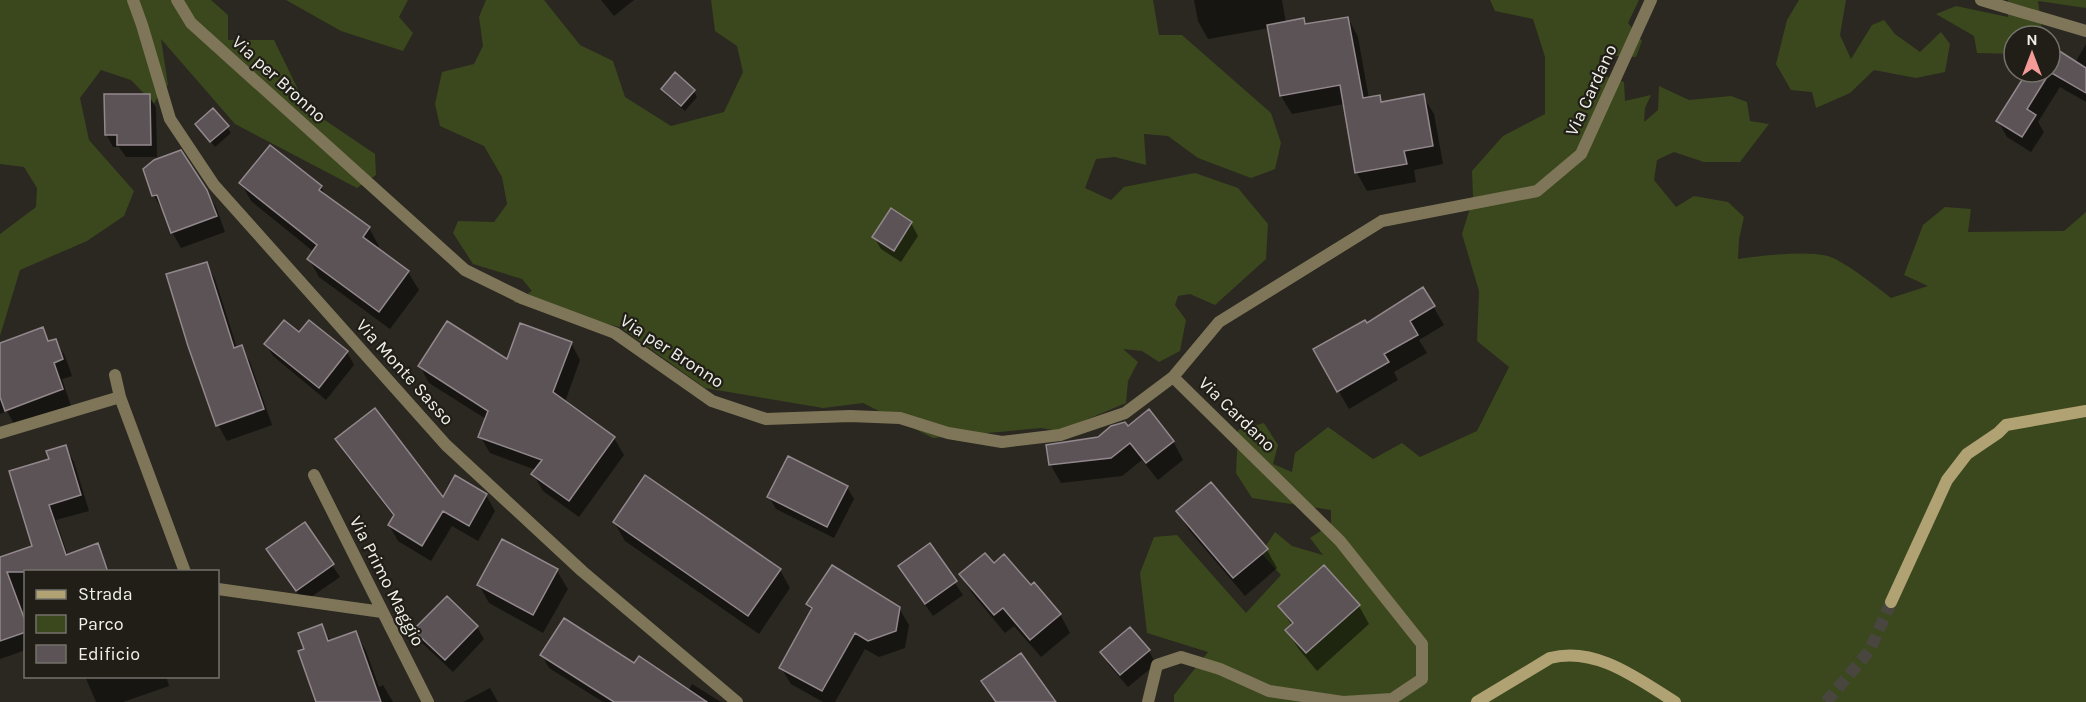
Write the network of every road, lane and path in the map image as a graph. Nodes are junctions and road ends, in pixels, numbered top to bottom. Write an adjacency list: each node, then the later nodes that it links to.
1 (133, 0): 17 (street, Via Monte Sasso)
2 (177, 0): 7 (street, Via per Bronno)
3 (1651, 0): 7 (street, Via Cardano)
4 (1981, 0): 5 (street)
5 (2086, 31)
6 (115, 375): 8 (street)
7 (1173, 377): 18 (street, Via Cardano)
8 (120, 397): 10 (street); 12 (street)
9 (2086, 411): 14 (main road)
10 (0, 433)
11 (314, 476): 15 (street, Via Primo Maggio)
12 (184, 570)
13 (219, 589): 15 (street)
14 (1891, 602)
15 (382, 612): 16 (street, Via Primo Maggio)
16 (428, 702)
17 (737, 702)
18 (1148, 702)
19 (1477, 702): 20 (main road)
20 (1675, 702)

